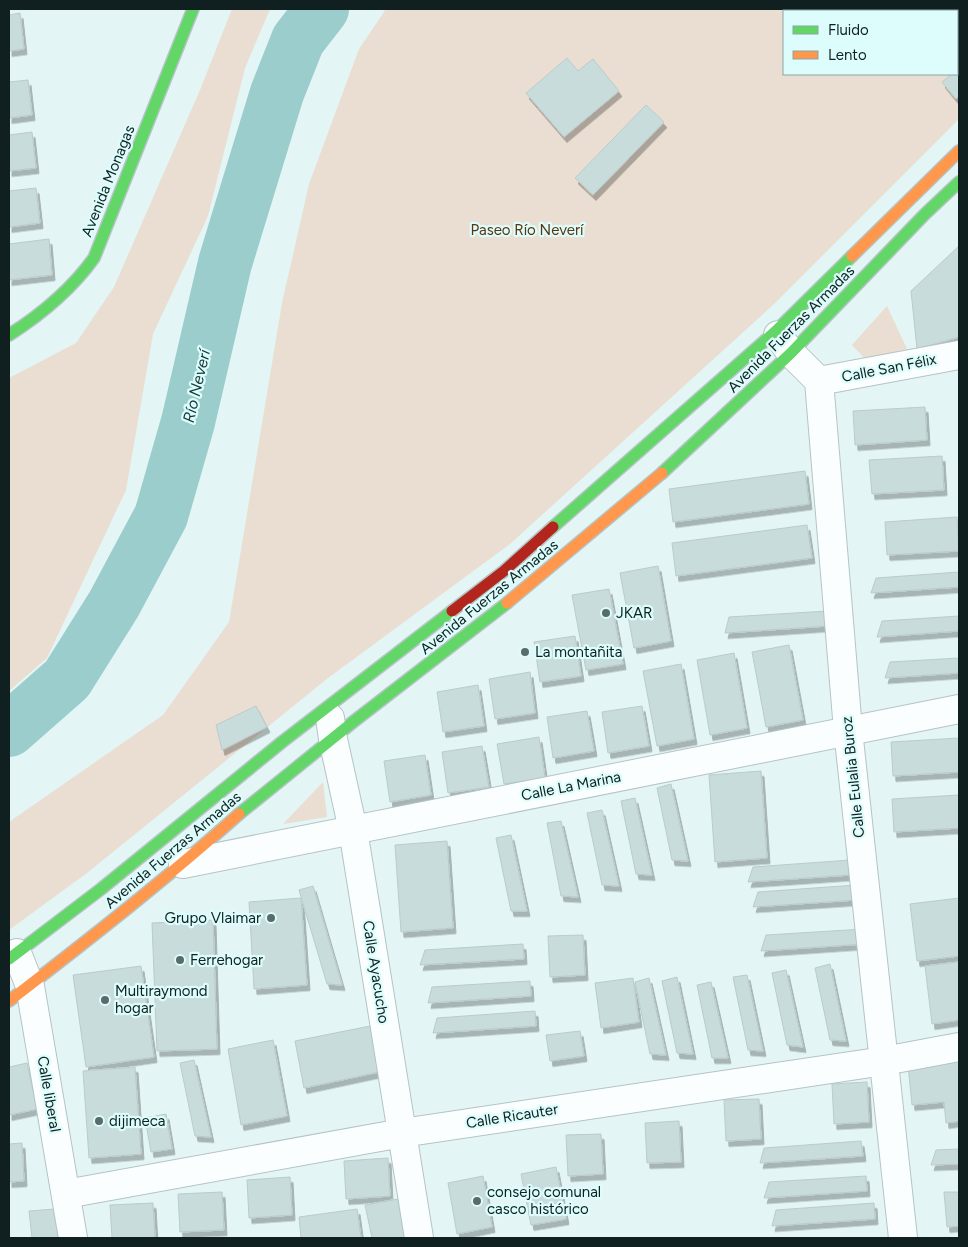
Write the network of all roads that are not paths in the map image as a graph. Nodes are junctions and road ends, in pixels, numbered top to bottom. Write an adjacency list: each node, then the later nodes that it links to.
1 (193, 9): 5 (street, Avenida Monagas)
2 (959, 151): 4 (street, Avenida Fuerzas Armadas)
3 (959, 182): 6 (street, Avenida Fuerzas Armadas)
4 (776, 331): 6 (street); 9 (street, Avenida Fuerzas Armadas)
5 (9, 335)
6 (791, 353): 8 (street); 12 (street, Avenida Fuerzas Armadas)
7 (959, 355): 8 (street, Calle San Félix)
8 (819, 381): 11 (street, Calle Eulalia Buroz)
9 (328, 706): 12 (street, Calle Ayacucho); 15 (street, Avenida Fuerzas Armadas)
10 (959, 709): 11 (street, Calle La Marina)
11 (848, 730): 13 (street, Calle La Marina); 18 (street, Calle Eulalia Buroz)
12 (333, 739): 13 (street, Calle Ayacucho); 14 (street, Avenida Fuerzas Armadas)
13 (353, 830): 14 (street, Calle La Marina); 19 (street, Calle Ayacucho)
14 (183, 864): 16 (street, Avenida Fuerzas Armadas)
15 (13, 956): 16 (street, Calle liberal)
16 (20, 993): 20 (street, Calle liberal)
17 (959, 1047): 18 (street, Calle Ricauter)
18 (884, 1061): 19 (street, Calle Ricauter); 23 (street, Calle Eulalia Buroz)
19 (402, 1133): 20 (street, Calle Ricauter); 22 (street, Calle Ayacucho)
20 (66, 1194): 21 (street, Calle liberal)
21 (73, 1238)
22 (419, 1238)
23 (903, 1238)

